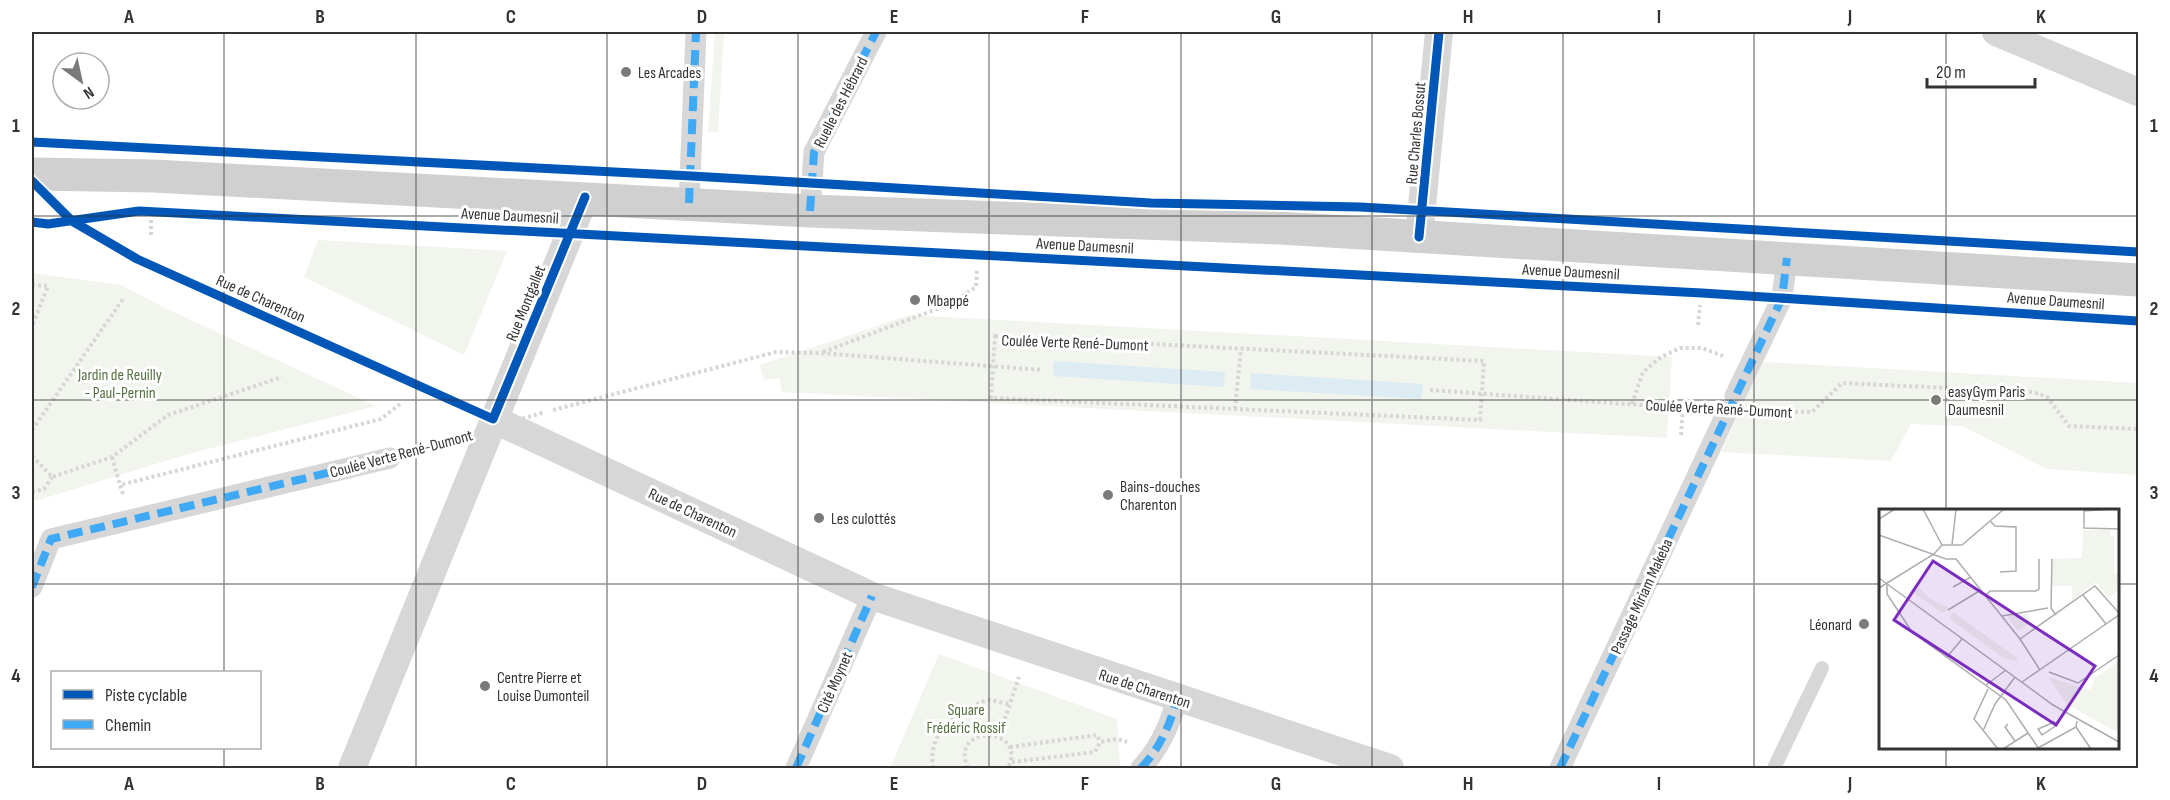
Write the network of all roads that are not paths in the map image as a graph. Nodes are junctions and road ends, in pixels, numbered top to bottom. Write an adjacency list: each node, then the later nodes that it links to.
1 (696, 32): 8 (street)
2 (876, 32): 9 (street, Ruelle des Hébrard)
3 (1439, 32): 10 (street, Rue Charles Bossut)
4 (1996, 32): 5 (street)
5 (2139, 92)
6 (32, 174): 7 (main road, Avenue Daumesnil)
7 (585, 198): 8 (main road, Avenue Daumesnil); 14 (street, Rue Montgallet)
8 (689, 203): 9 (main road, Avenue Daumesnil)
9 (810, 211): 10 (main road, Avenue Daumesnil)
10 (1419, 237): 11 (main road, Avenue Daumesnil)
11 (1787, 258): 12 (main road, Avenue Daumesnil); 13 (street)
12 (2139, 280)
13 (1738, 403)
14 (493, 419): 18 (street, Rue de Charenton); 21 (street, Rue Montgallet)
15 (1722, 423): 25 (street, Passage Miriam Makeba)
16 (390, 458): 17 (street, Coulée Verte René-Dumont)
17 (32, 587)
18 (872, 596): 20 (street, Rue de Charenton); 22 (street, Cité Moynet)
19 (1822, 668): 26 (lane)
20 (1177, 699): 23 (street); 24 (street, Rue de Charenton)
21 (352, 768)
22 (796, 768)
23 (1141, 768)
24 (1390, 768)
25 (1560, 768)
26 (1774, 768)

